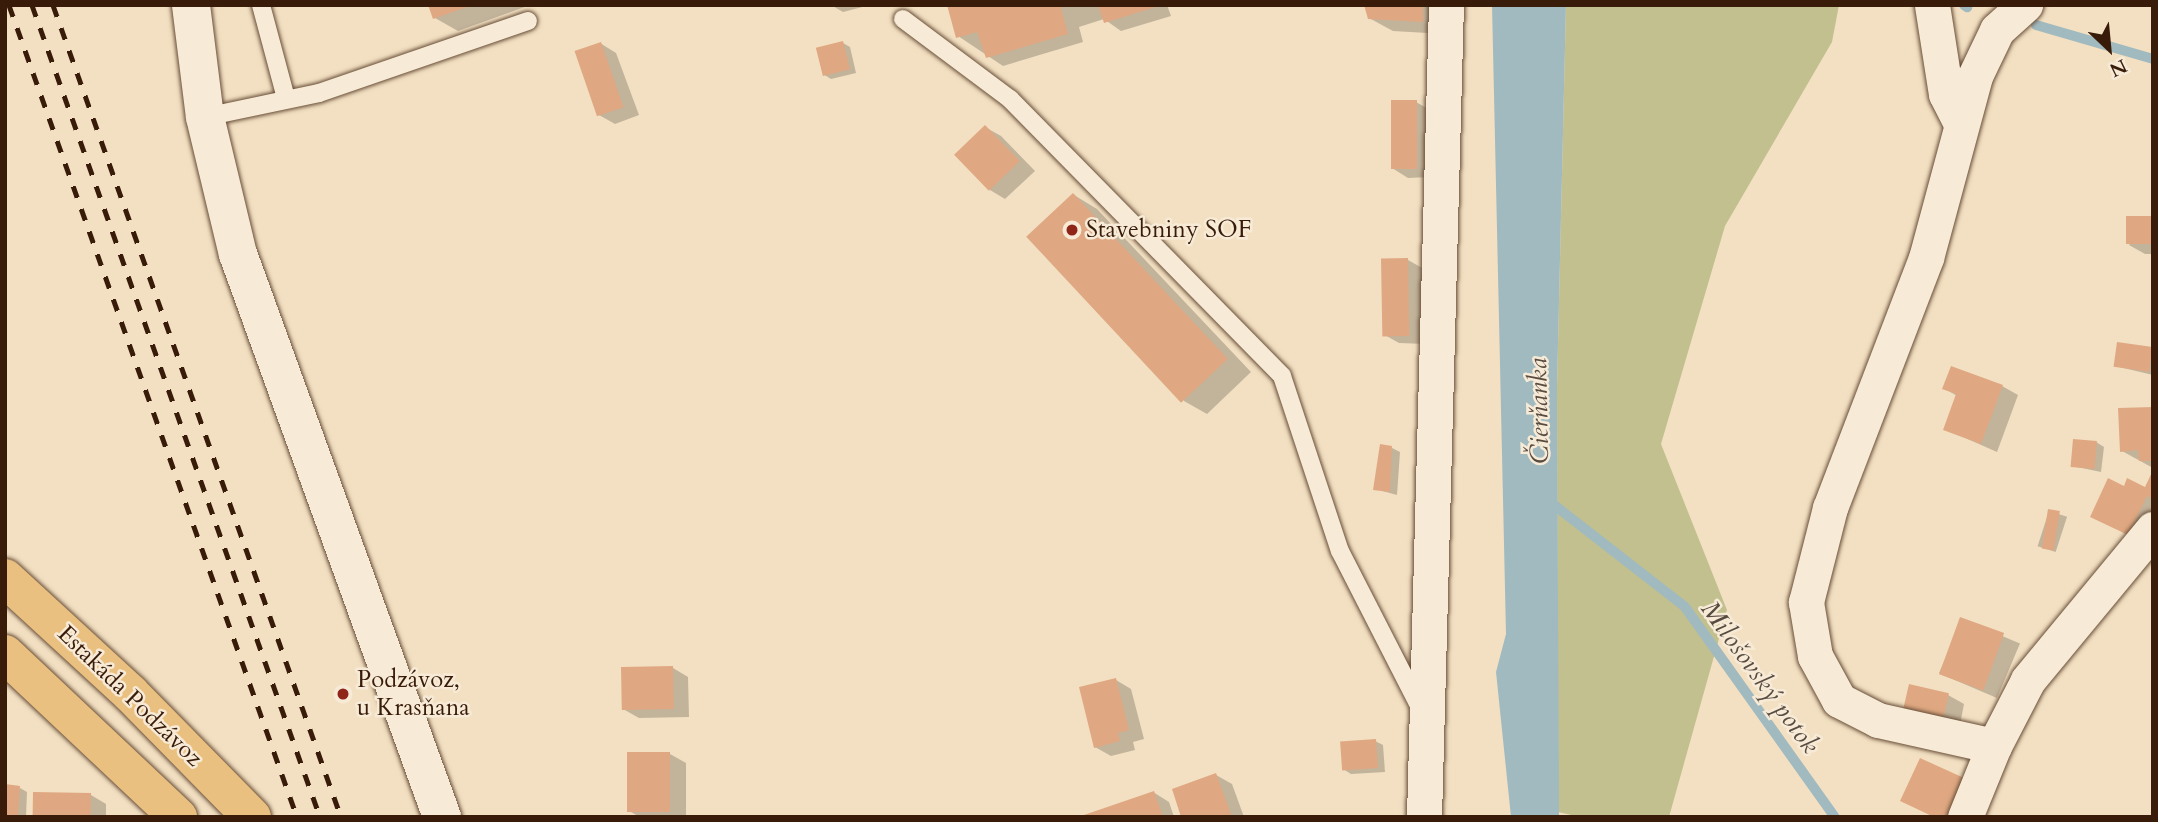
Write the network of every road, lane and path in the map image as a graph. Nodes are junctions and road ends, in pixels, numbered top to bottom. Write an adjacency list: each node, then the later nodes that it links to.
1 (191, 5): 9 (street)
2 (261, 5): 8 (lane)
3 (1446, 5): 14 (street)
4 (1932, 5): 10 (street)
5 (2025, 5): 10 (street)
6 (903, 19): 14 (lane)
7 (528, 21): 8 (lane)
8 (286, 98): 9 (lane)
9 (205, 117): 18 (street)
10 (1961, 121): 15 (street)
11 (2153, 528): 15 (street)
12 (5, 578): 17 (highway, Estakáda Podzávoz)
13 (5, 654): 16 (highway)
14 (1424, 717): 19 (street)
15 (1994, 746): 20 (street)
16 (177, 817)
17 (252, 817)
18 (442, 817)
19 (1424, 817)
20 (1965, 817)

